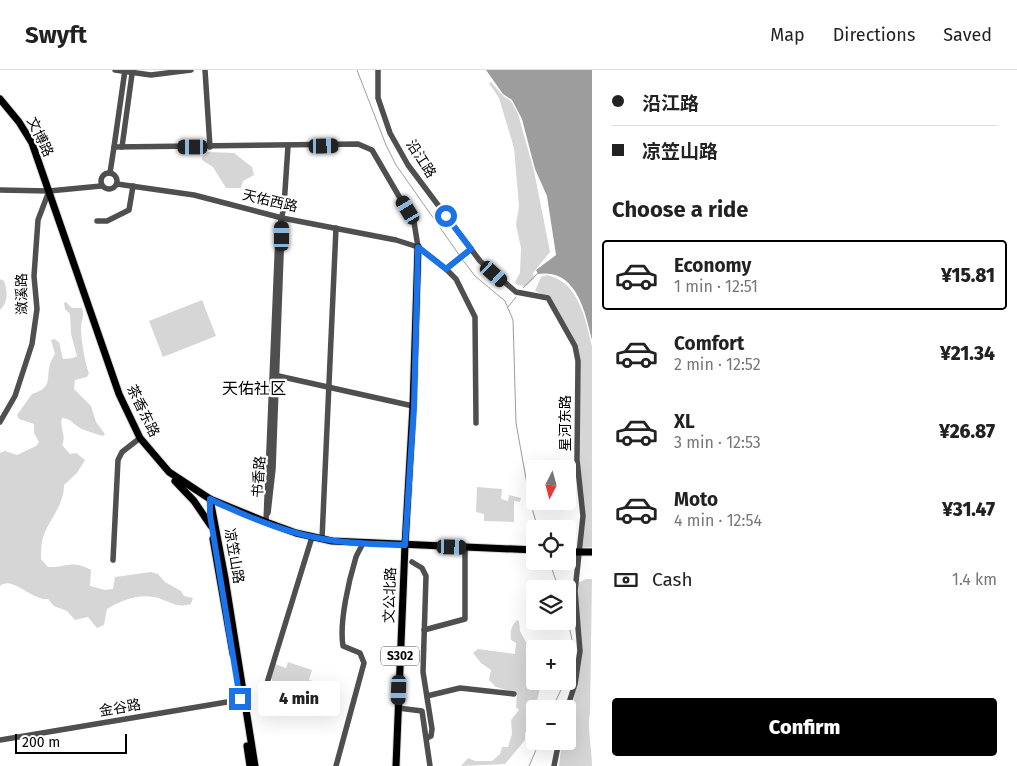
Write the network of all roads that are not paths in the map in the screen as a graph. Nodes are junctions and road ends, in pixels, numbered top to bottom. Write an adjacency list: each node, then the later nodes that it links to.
1 (114, 70): 6 (street)
2 (125, 70): 11 (street, bridge)
3 (191, 70): 6 (street)
4 (205, 70): 10 (street)
5 (378, 70): 22 (street, 沿江路)
6 (132, 74): 9 (street)
7 (0, 99): 17 (main road, 文博路)
8 (288, 146): 10 (street); 18 (street, 书香路); 21 (street)
9 (122, 147): 10 (street); 11 (street)
10 (210, 147)
11 (114, 148): 12 (street)
12 (110, 173): 13 (street); 14 (street)
13 (117, 184): 14 (street); 15 (street, 天佑西路)
14 (102, 186): 17 (street)
15 (133, 186): 18 (street, 天佑西路); 19 (street)
16 (0, 190): 17 (street)
17 (49, 191): 27 (street, 潋溪路); 29 (main road, 茶香东路)
18 (282, 218): 20 (street, 天佑西路); 24 (street, 书香路)
19 (97, 221)
20 (336, 228): 21 (street, 天佑西路); 25 (street)
21 (418, 247): 23 (street); 26 (main road, 文公北路)
22 (471, 249): 23 (street); 41 (street, 星河东路)
23 (446, 269): 28 (street)
24 (274, 375): 25 (street); 33 (street, 书香路)
25 (329, 386): 26 (street); 36 (street)
26 (414, 406): 38 (main road, 文公北路)
27 (0, 422)
28 (476, 423)
29 (140, 438): 30 (main road, 茶香东路); 43 (street)
30 (169, 472): 31 (main road, 茶香东路); 34 (main road)
31 (210, 499): 32 (main road, 茶香东路); 34 (main road, 凉笠山路)
32 (224, 505): 33 (main road, 茶香东路); 34 (main road)
33 (266, 522): 35 (main road, 茶香东路)
34 (214, 526): 49 (main road, 凉笠山路)
35 (312, 537): 36 (main road, 茶香东路); 46 (street)
36 (322, 539): 37 (main road, 茶香东路)
37 (363, 543): 38 (main road, 茶香东路); 57 (street)
38 (405, 545): 39 (main road, 茶香东路); 51 (main road, 文公北路 / S302)
39 (465, 548): 40 (main road, 茶香东路); 45 (street)
40 (526, 550)
41 (578, 552): 42 (main road); 50 (street, 星河东路)
42 (592, 552)
43 (113, 560)
44 (412, 562): 45 (street)
45 (424, 630): 48 (street)
46 (267, 682)
47 (514, 694): 48 (street)
48 (427, 696): 52 (street)
49 (242, 699): 53 (street, 金谷路); 55 (main road, 凉笠山路); 56 (main road, 凉笠山路)
50 (570, 700)
51 (398, 708): 52 (street); 58 (main road, 文公北路 / S302)
52 (427, 738): 59 (street)
53 (0, 740)
54 (557, 750): 60 (street)
55 (250, 766)
56 (255, 766)
57 (336, 766)
58 (396, 766)
59 (430, 766)
60 (554, 766)

